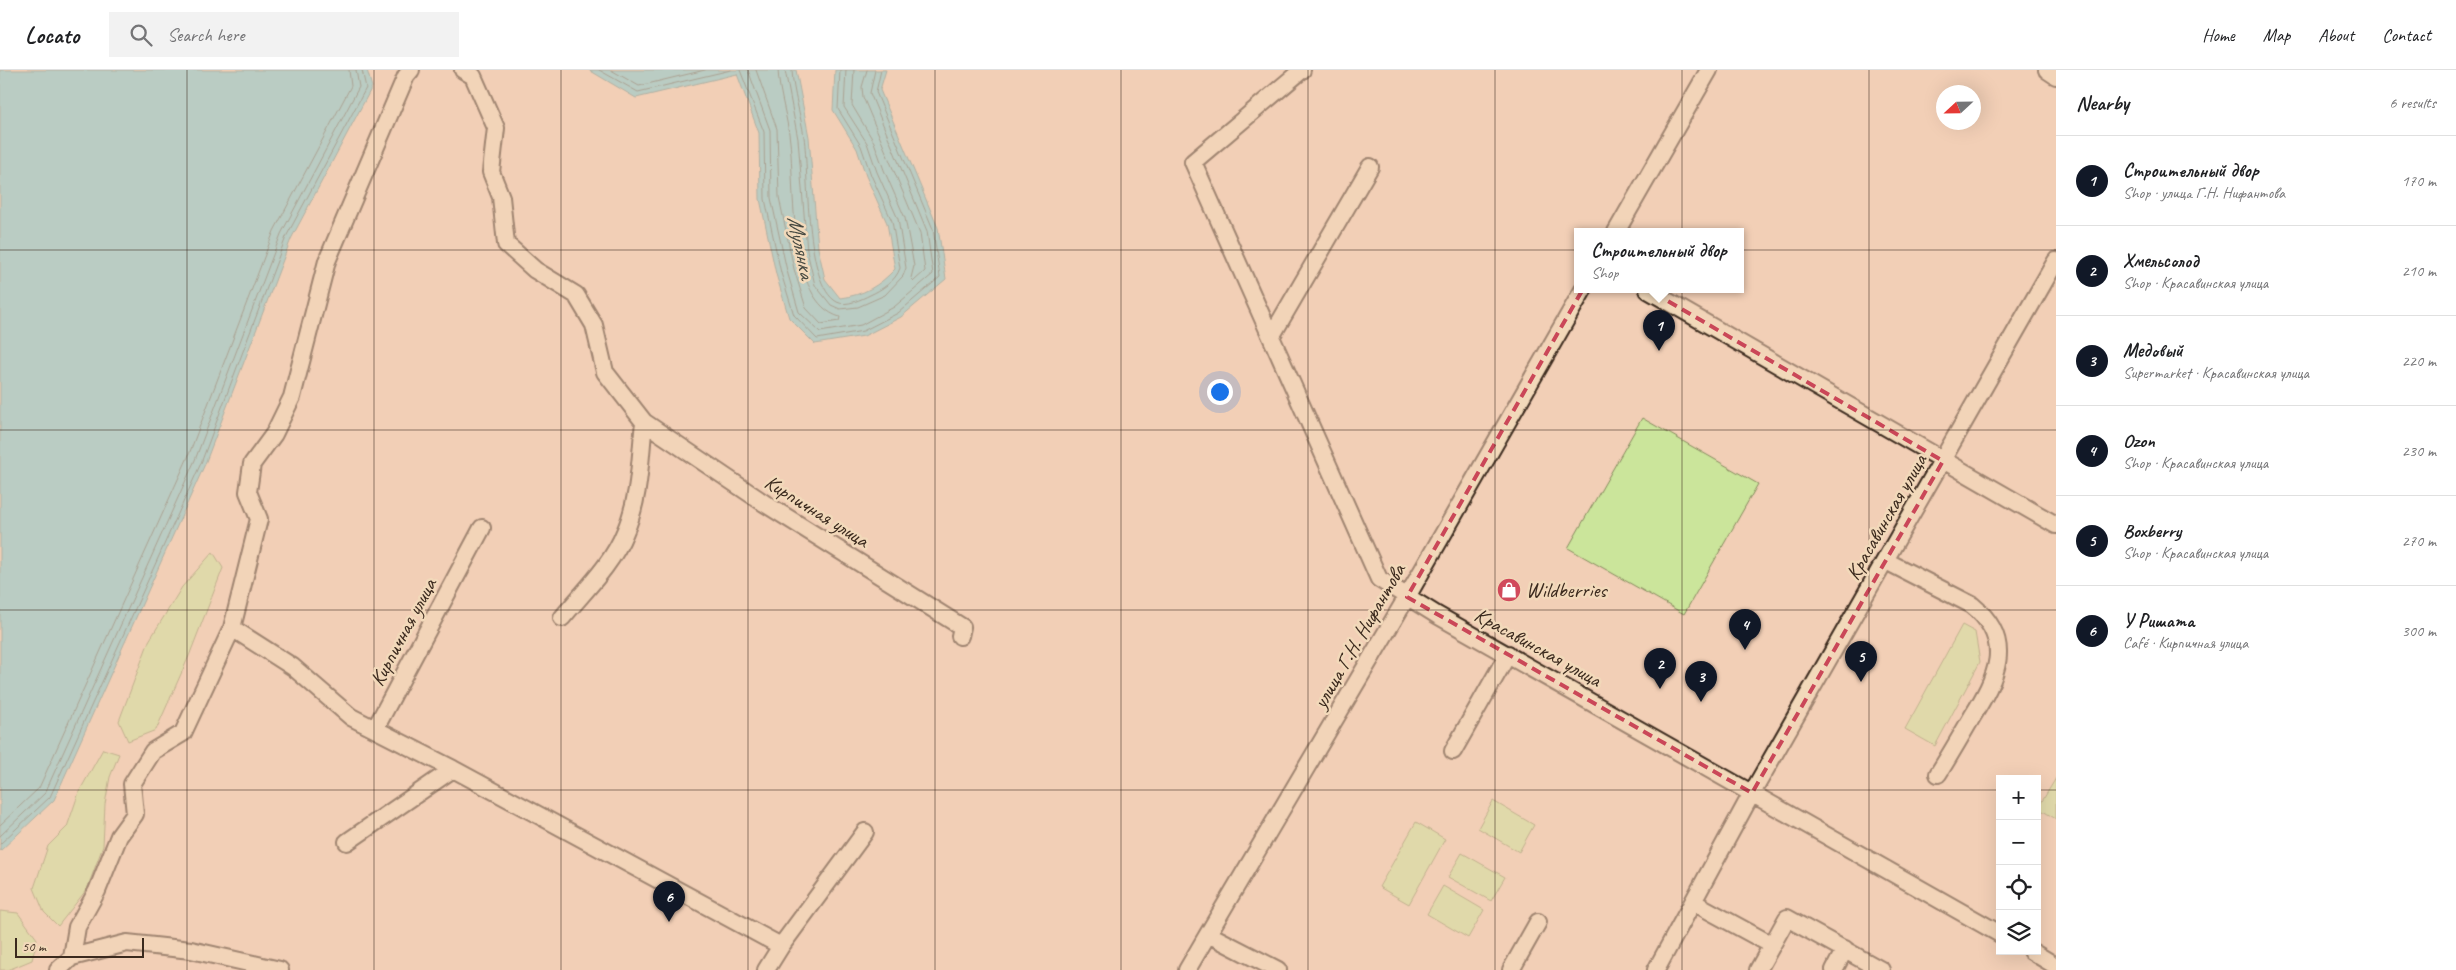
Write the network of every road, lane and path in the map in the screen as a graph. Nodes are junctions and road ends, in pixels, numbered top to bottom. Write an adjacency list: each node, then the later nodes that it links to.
1 (411, 70): 20 (street)
2 (463, 70): 13 (street, Кирпичная улица)
3 (1302, 70): 12 (street, Красавинская улица)
4 (1709, 70): 8 (street)
5 (2047, 70): 6 (street)
6 (2056, 76)
7 (1370, 167): 12 (street)
8 (1618, 228)
9 (2056, 261): 14 (street, Красавинская улица)
10 (1581, 293): 18 (street, улица Г.Н. Нифантова)
11 (1653, 293): 14 (street)
12 (1271, 337): 18 (street, Красавинская улица)
13 (644, 422): 19 (street); 21 (street, Кирпичная улица)
14 (1943, 461): 15 (street); 17 (street, Красавинская улица)
15 (2056, 525)
16 (482, 528): 23 (street, Кирпичная улица)
17 (1886, 561): 26 (street); 27 (street, Красавинская улица)
18 (1407, 597): 22 (street, Красавинская улица); 33 (street, улица Г.Н. Нифантова)
19 (562, 618)
20 (232, 628): 23 (street); 38 (street)
21 (960, 636)
22 (1508, 654): 24 (street); 27 (street, Красавинская улица)
23 (375, 729): 25 (street)
24 (1453, 751)
25 (453, 768): 29 (street); 35 (street)
26 (1938, 774)
27 (1752, 793): 30 (street, Красавинская улица); 32 (street, Красавинская улица)
28 (866, 832): 35 (street)
29 (347, 842)
30 (1693, 902): 34 (street); 46 (street, Красавинская улица)
31 (1538, 922): 45 (street)
32 (1996, 932)
33 (1208, 934): 43 (street, улица Г.Н. Нифантова); 44 (street)
34 (1772, 945): 36 (street); 47 (street)
35 (781, 946): 42 (street)
36 (1845, 949): 48 (street); 49 (street)
37 (2038, 955): 39 (street)
38 (72, 957): 40 (street); 41 (street)
39 (2056, 966)
40 (58, 970)
41 (280, 970)
42 (766, 970)
43 (1187, 970)
44 (1278, 970)
45 (1510, 970)
46 (1656, 970)
47 (1758, 970)
48 (1834, 970)
49 (1881, 970)

